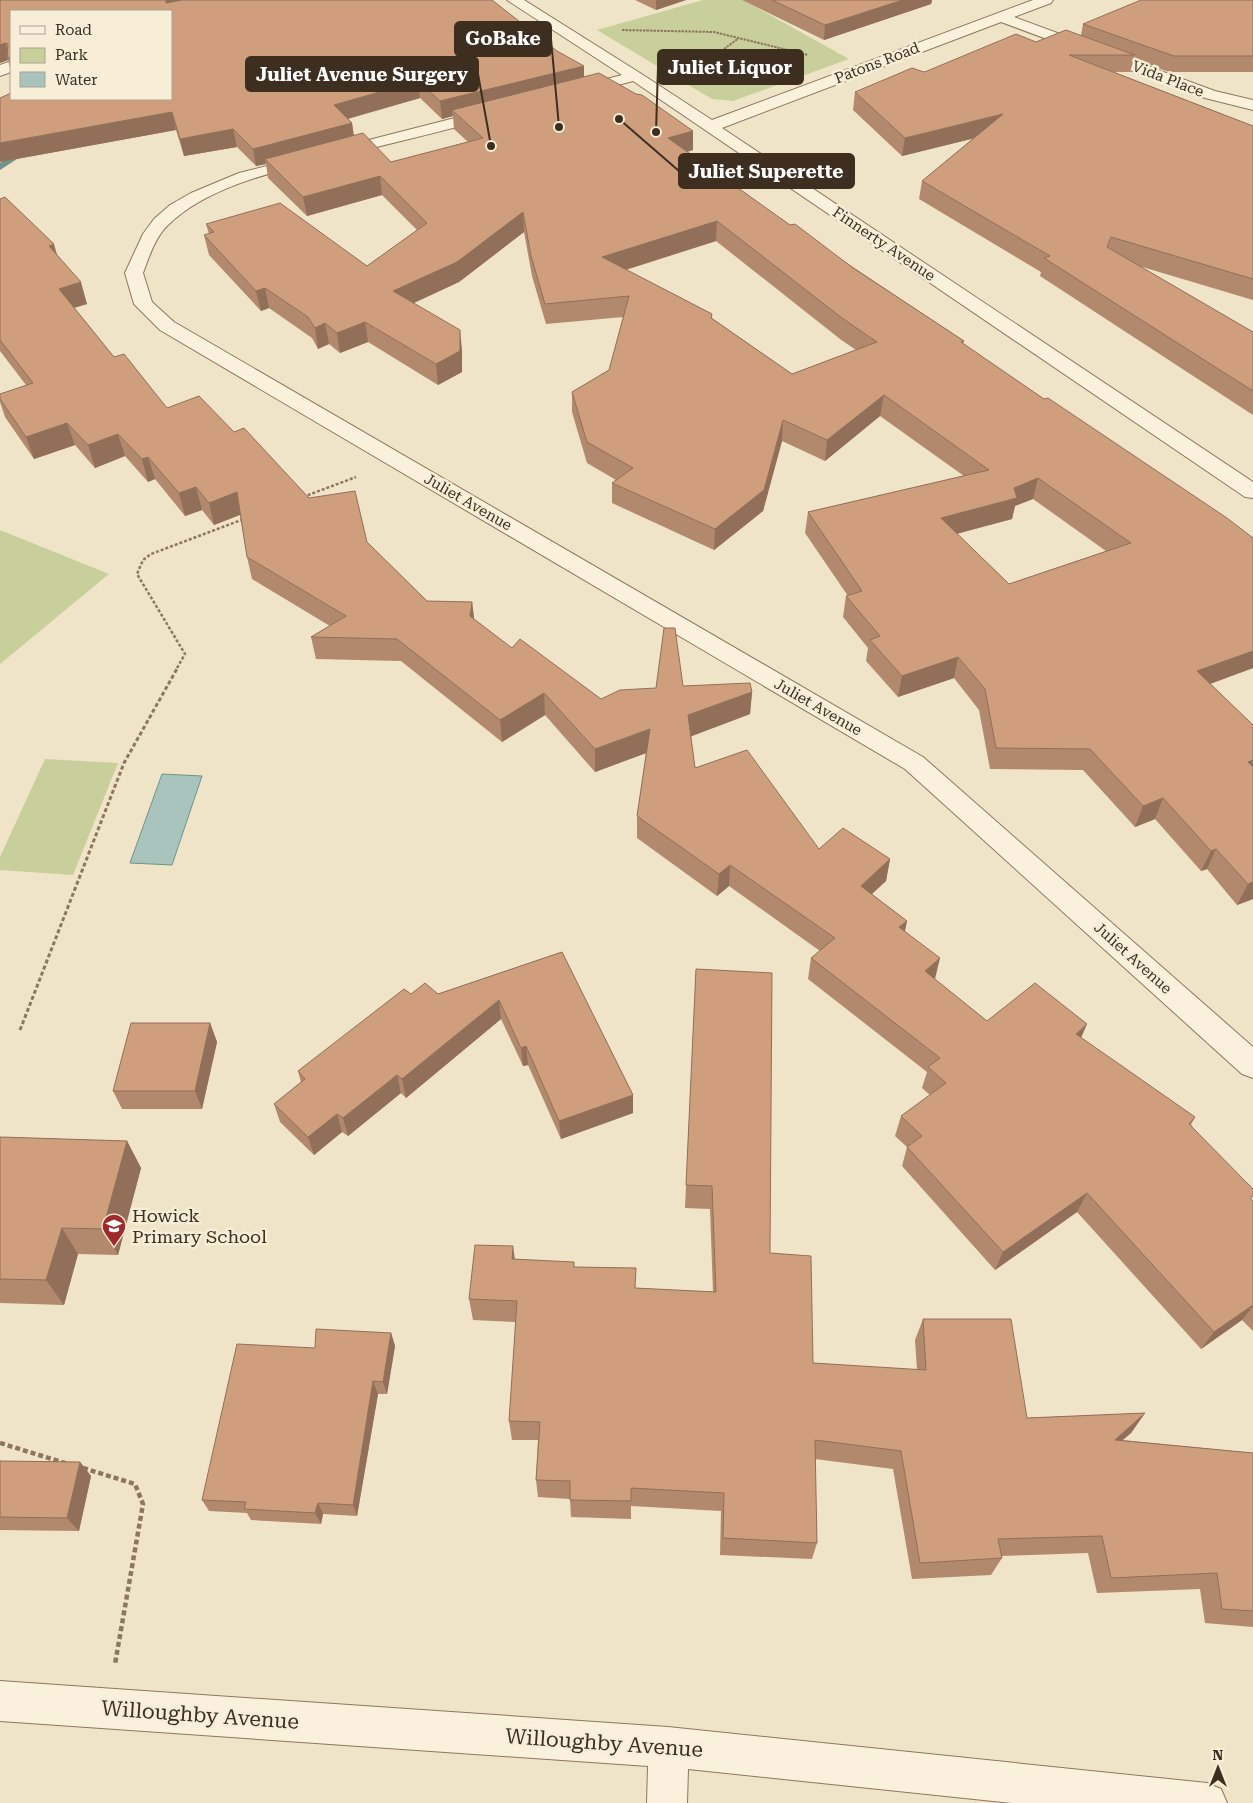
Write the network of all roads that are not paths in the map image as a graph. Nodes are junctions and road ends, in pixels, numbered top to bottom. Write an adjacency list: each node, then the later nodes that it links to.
1 (514, 0): 4 (street, Finnerty Avenue)
2 (1046, 0): 3 (street, Patons Road)
3 (1001, 16): 6 (street, Vida Place); 8 (street, Patons Road)
4 (634, 76): 5 (street); 8 (street, Finnerty Avenue)
5 (560, 96)
6 (1253, 105)
7 (514, 107): 10 (street, Juliet Avenue)
8 (709, 126): 9 (street, Finnerty Avenue)
9 (1253, 492)
10 (1253, 1065)
11 (0, 1702): 12 (street, Willoughby Avenue)
12 (668, 1747): 13 (street); 14 (street, Willoughby Avenue)
13 (667, 1803)
14 (1207, 1803)

